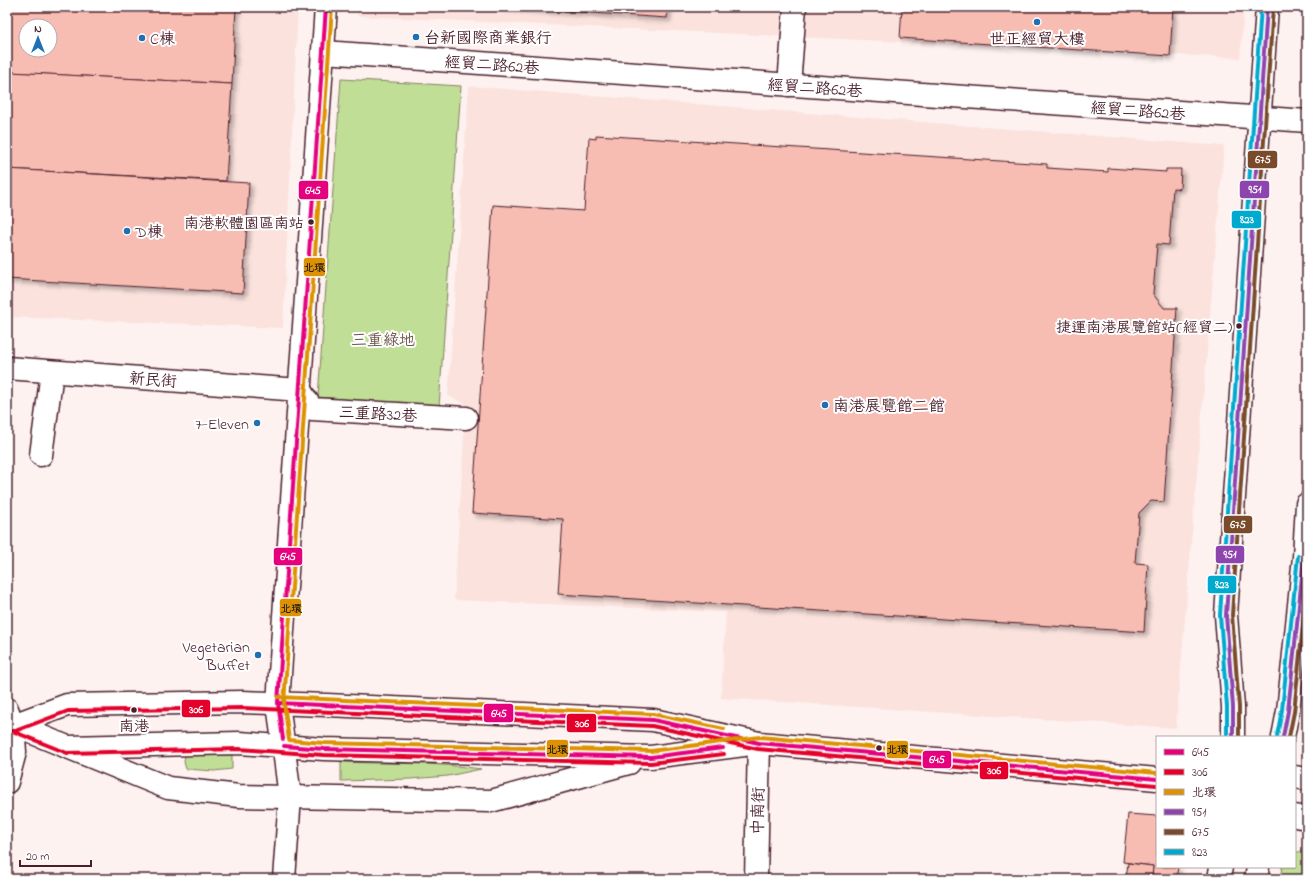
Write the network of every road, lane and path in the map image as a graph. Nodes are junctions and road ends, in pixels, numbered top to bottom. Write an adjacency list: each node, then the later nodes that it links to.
1 (326, 7): 4 (main road)
2 (795, 7): 5 (main road)
3 (1267, 7): 6 (main road)
4 (323, 52): 5 (main road, 經貿二路62巷); 10 (main road)
5 (790, 85): 6 (main road, 經貿二路62巷)
6 (1259, 117): 7 (main road, 經貿二路62巷); 16 (main road)
7 (1307, 121)
8 (7, 368): 9 (main road, 新民街)
9 (52, 372): 10 (main road, 新民街); 12 (main road)
10 (300, 390): 11 (main road, 三重路32巷); 14 (main road)
11 (466, 418)
12 (41, 455)
13 (1307, 504): 17 (main road)
14 (278, 704): 15 (main road); 18 (main road); 19 (main road)
15 (9, 720): 20 (main road); 25 (main road)
16 (1233, 736)
17 (1283, 736)
18 (759, 743): 21 (main road); 23 (main road); 32 (main road, 中南街)
19 (284, 746): 20 (main road); 21 (main road); 26 (main road)
20 (67, 747): 26 (main road)
21 (651, 757): 26 (main road)
22 (1296, 777): 24 (main road)
23 (1156, 779)
24 (1307, 779)
25 (7, 782)
26 (290, 797): 31 (main road)
27 (1296, 816): 28 (main road)
28 (1307, 818)
29 (1221, 868): 33 (main road)
30 (1258, 868): 34 (main road)
31 (284, 879)
32 (756, 879)
33 (1219, 879)
34 (1256, 879)

